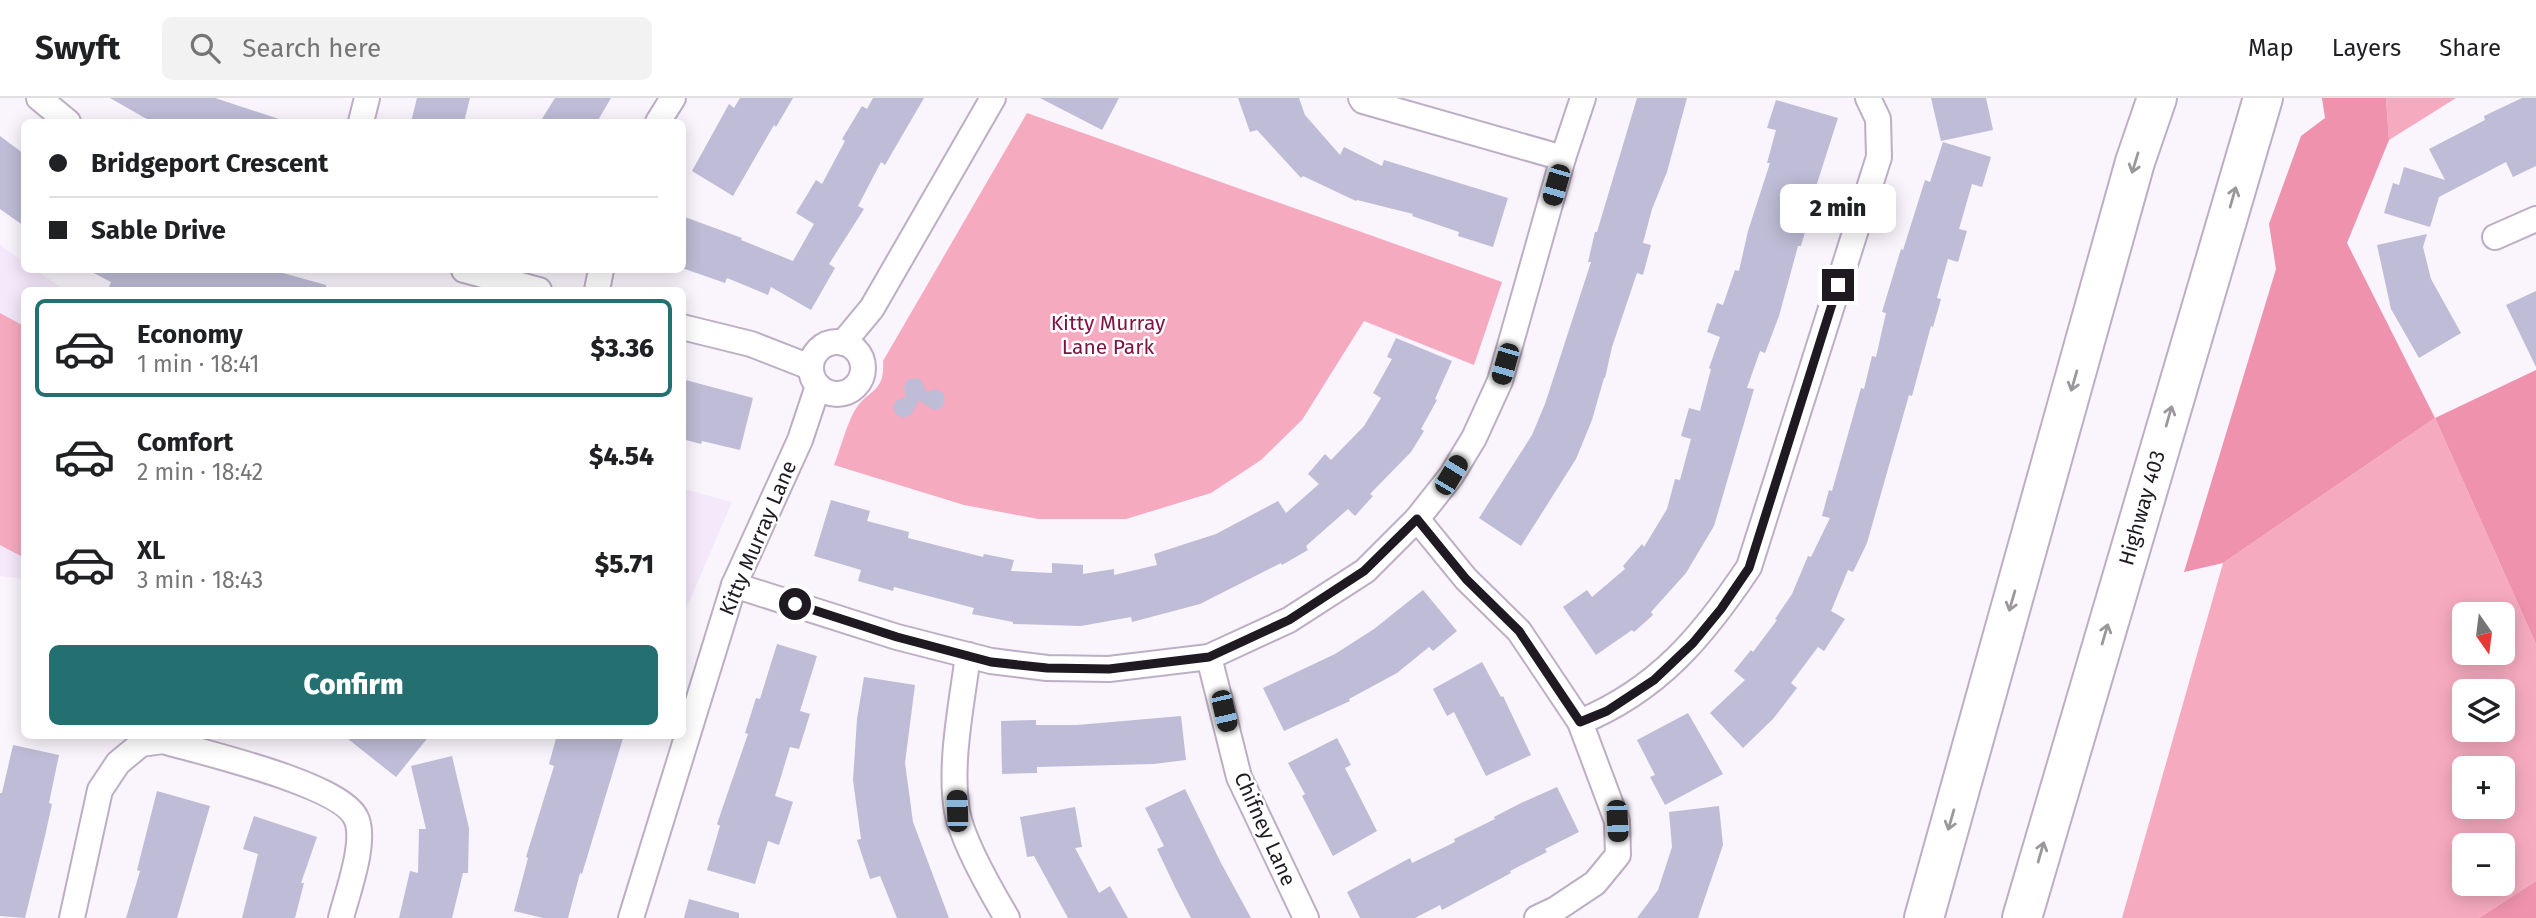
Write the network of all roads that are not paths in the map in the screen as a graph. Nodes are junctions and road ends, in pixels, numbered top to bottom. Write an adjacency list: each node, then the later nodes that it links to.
1 (367, 98): 11 (street)
2 (673, 98): 12 (street)
3 (993, 98): 19 (street)
4 (1361, 98): 13 (street)
5 (1583, 98): 13 (street)
6 (1868, 98): 25 (street)
7 (2157, 98): 32 (highway, one-way to 32)
8 (2263, 98): 33 (highway, Highway 403, one-way to 8)
9 (43, 99): 10 (street)
10 (65, 119)
11 (362, 119)
12 (660, 119)
13 (1563, 158): 21 (street)
14 (2536, 219): 15 (street)
15 (2495, 237)
16 (475, 273): 17 (street)
17 (528, 287)
18 (686, 328): 20 (street)
19 (851, 349): 20 (street); 20 (street)
20 (820, 374): 22 (street, Kitty Murray Lane)
21 (1417, 519): 24 (street); 25 (street)
22 (734, 585): 23 (street); 28 (street, Kitty Murray Lane)
23 (968, 655): 24 (street); 29 (street)
24 (1209, 657): 30 (street, Chifney Lane)
25 (1580, 722): 31 (street)
26 (72, 918): 27 (street)
27 (341, 918)
28 (631, 918)
29 (1007, 918)
30 (1306, 918)
31 (1536, 918)
32 (1924, 918)
33 (2022, 918)

